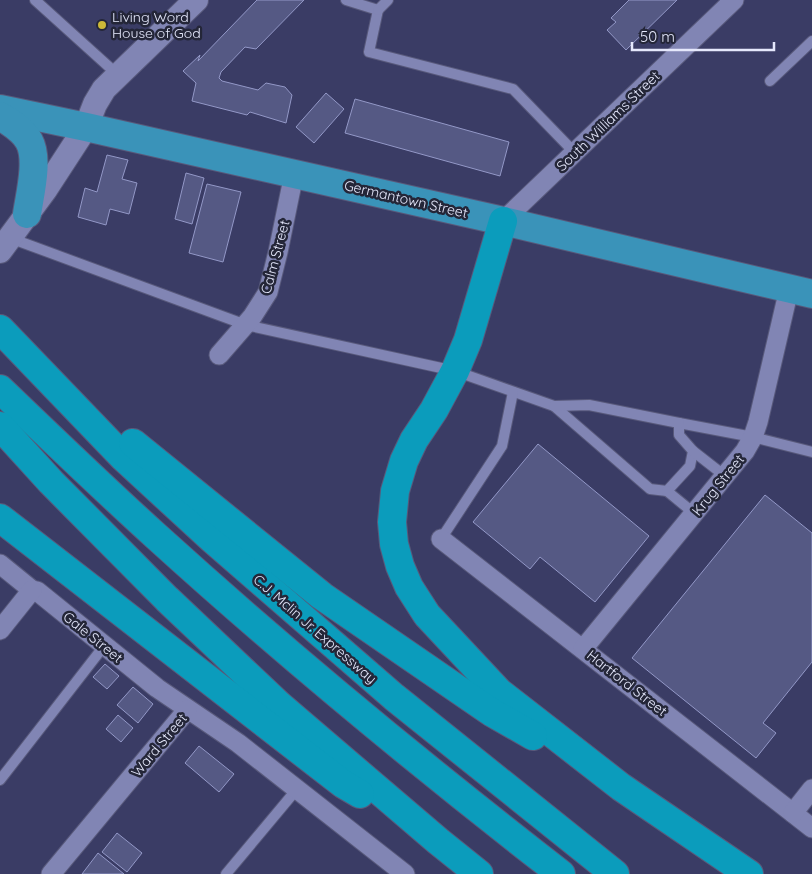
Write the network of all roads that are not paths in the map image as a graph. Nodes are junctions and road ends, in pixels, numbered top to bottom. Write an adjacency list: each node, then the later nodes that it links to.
1 (35, 0): 8 (lane)
2 (196, 0): 8 (street)
3 (346, 0): 6 (lane)
4 (388, 0): 6 (lane)
5 (734, 0): 13 (street, South Williams Street)
6 (378, 10): 13 (lane)
7 (812, 41): 9 (lane)
8 (118, 75): 12 (street)
9 (770, 81)
10 (0, 109): 12 (main road, Germantown Street)
11 (0, 116): 15 (main road)
12 (86, 127): 14 (main road, Germantown Street); 15 (street)
13 (575, 153): 16 (street, South Williams Street)
14 (294, 174): 16 (main road, Germantown Street); 19 (street, Calm Street)
15 (27, 214): 17 (street)
16 (503, 221): 18 (main road, Germantown Street); 23 (highway)
17 (5, 244): 19 (lane)
18 (801, 291): 29 (street, Krug Street)
19 (246, 324): 21 (street, Calm Street); 23 (lane)
20 (0, 329): 22 (highway)
21 (219, 355)
22 (33, 364): 45 (highway); 55 (highway, C.J. Mclin Jr. Expressway)
23 (455, 371): 25 (lane); 45 (highway)
24 (0, 389): 54 (highway)
25 (513, 392): 26 (lane); 36 (lane)
26 (554, 406): 27 (lane); 33 (lane)
27 (679, 423): 29 (lane); 30 (lane)
28 (0, 426): 49 (highway)
29 (753, 437): 31 (lane); 32 (street, Krug Street)
30 (693, 451): 32 (lane); 33 (lane)
31 (812, 452)
32 (725, 476): 34 (street, Krug Street)
33 (668, 491): 34 (lane)
34 (695, 514): 41 (street, Krug Street)
35 (0, 518): 49 (highway)
36 (441, 539): 41 (street, Hartford Street)
37 (0, 564): 38 (street, Gale Street)
38 (32, 590): 39 (street); 40 (street, Gale Street)
39 (0, 630)
40 (104, 646): 42 (street, Gale Street); 43 (lane)
41 (583, 649): 47 (street, Hartford Street)
42 (187, 710): 44 (street, Ward Street); 51 (street, Ward Street)
43 (0, 780)
44 (292, 785): 50 (street); 52 (lane)
45 (621, 787): 56 (highway)
46 (812, 789): 47 (street)
47 (793, 813): 48 (street, Hartford Street)
48 (812, 828)
49 (438, 841): 53 (highway)
50 (403, 873)
51 (51, 874)
52 (226, 874)
53 (479, 874)
54 (561, 874)
55 (614, 874)
56 (749, 874)

